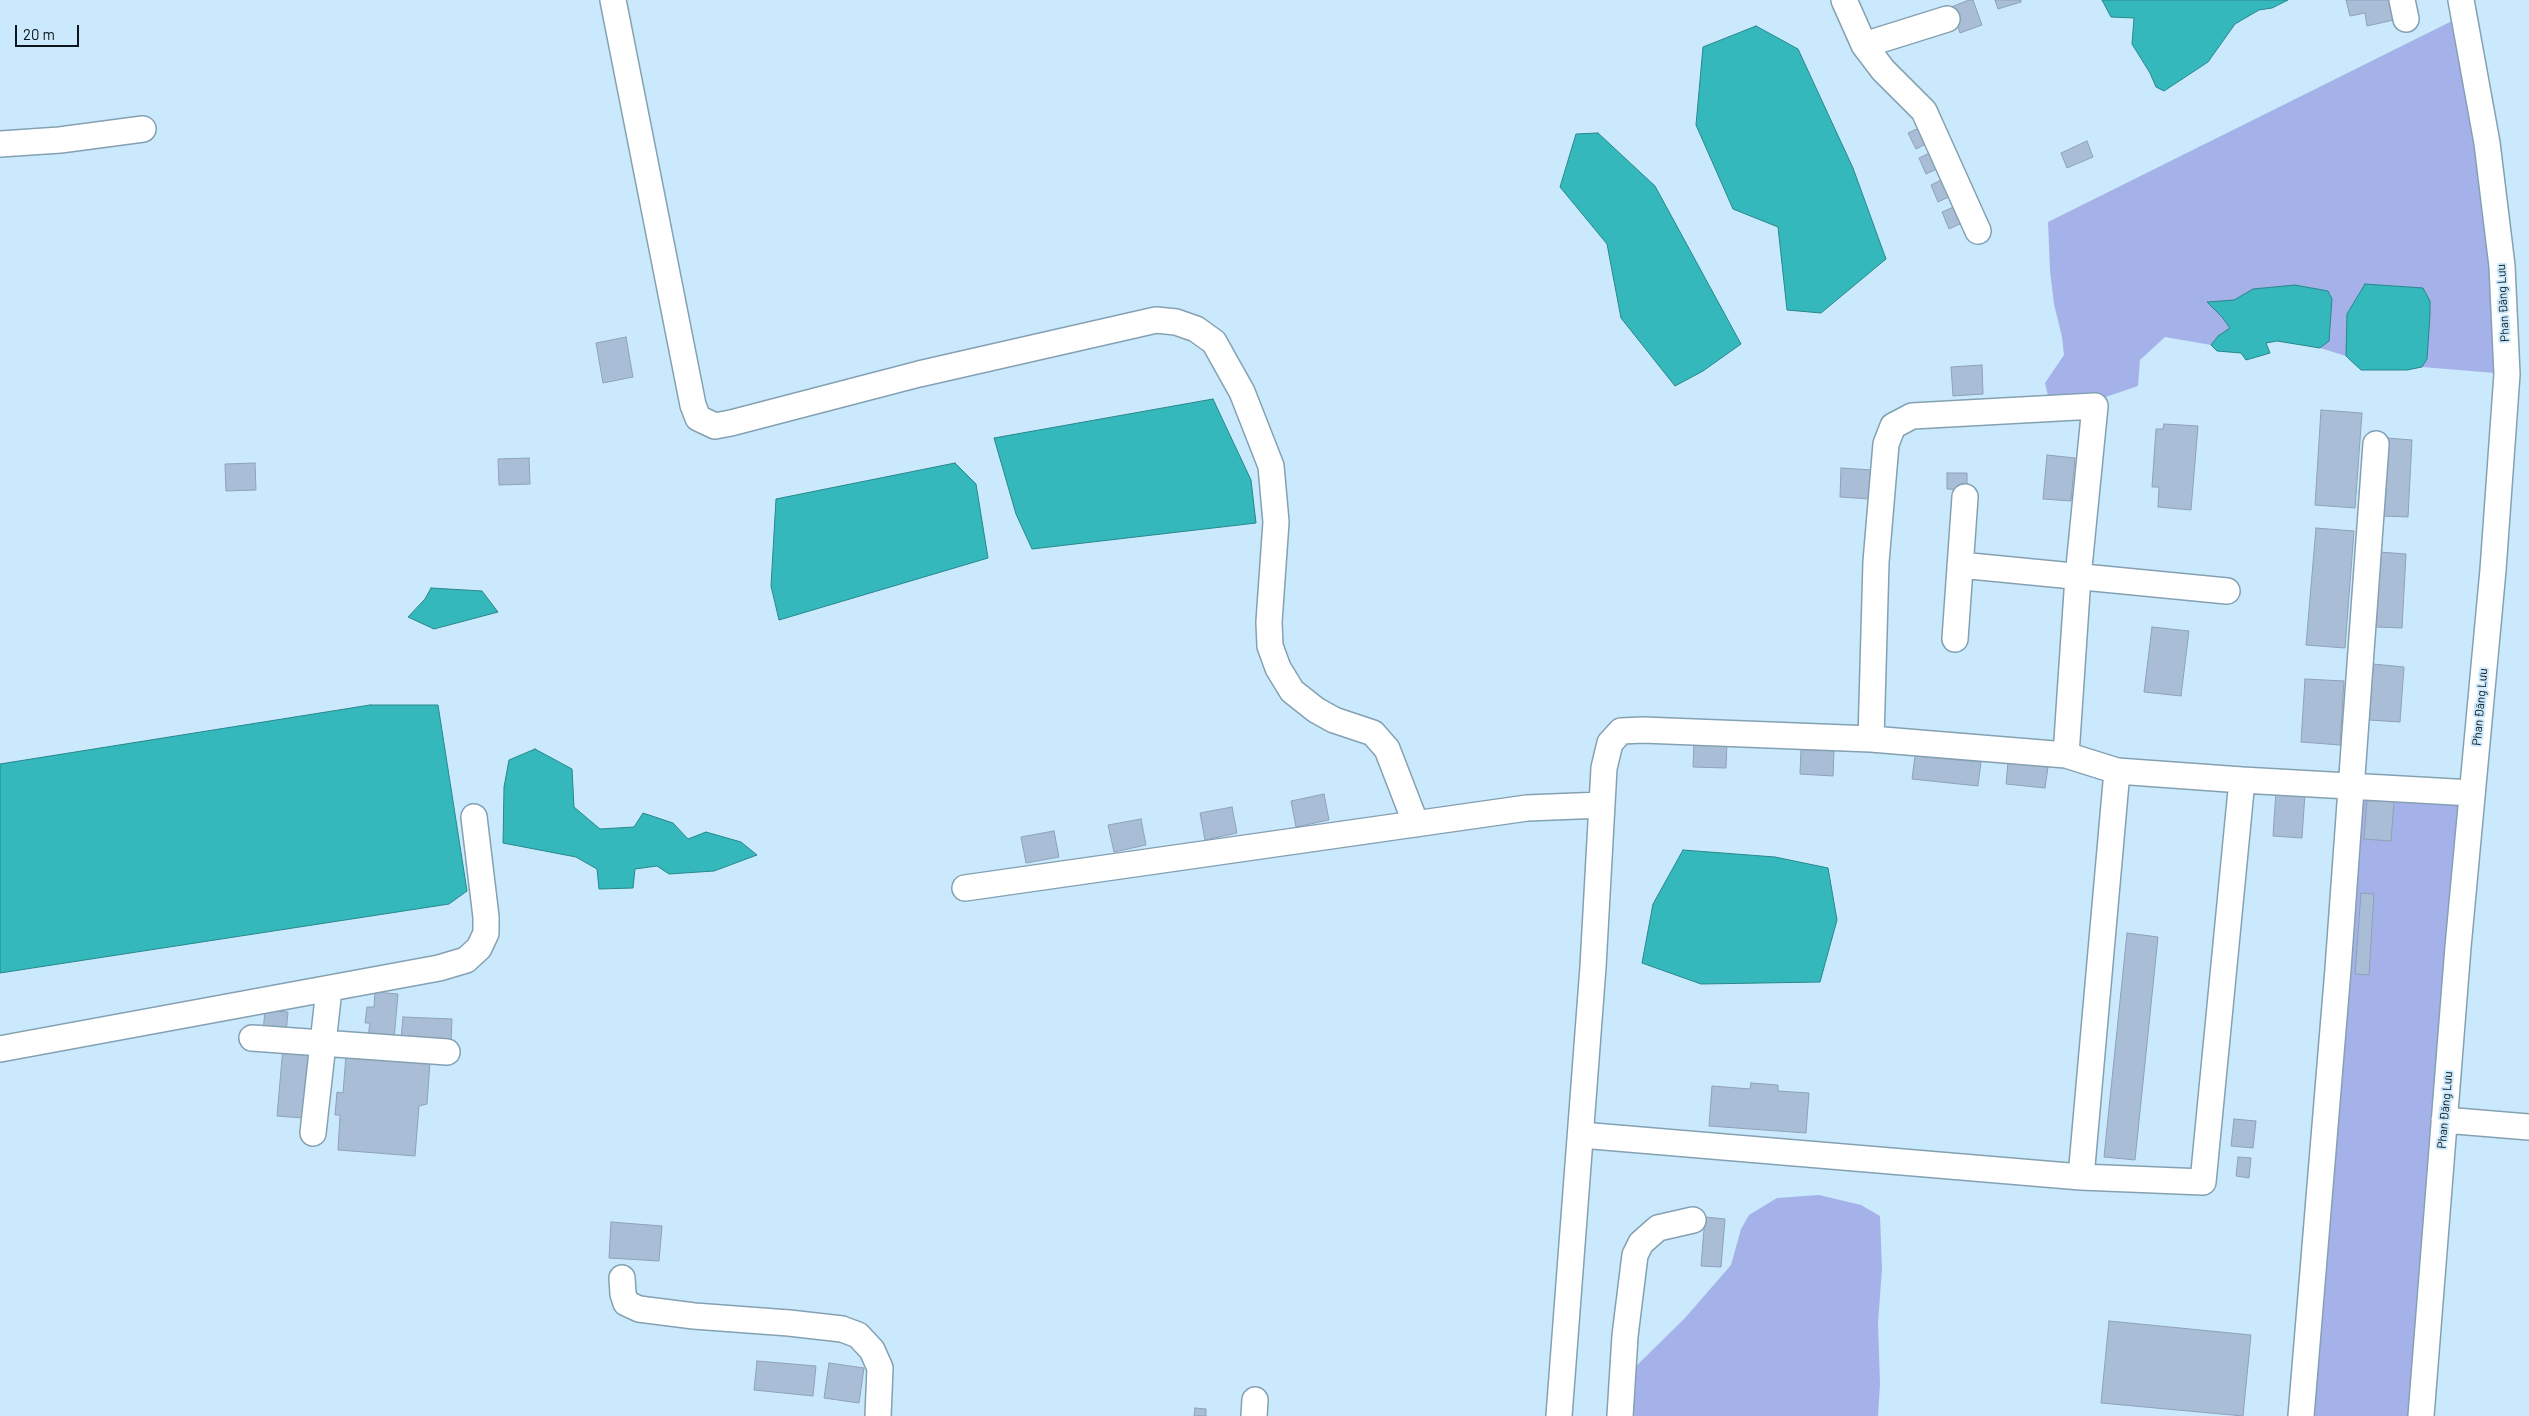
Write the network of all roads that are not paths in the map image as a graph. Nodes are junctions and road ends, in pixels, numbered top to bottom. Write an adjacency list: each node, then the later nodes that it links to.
1 (613, 0): 23 (street)
2 (1844, 0): 5 (street)
3 (2461, 0): 20 (street, Phan Đăng Lưu)
4 (1947, 19): 5 (street)
5 (1864, 46): 8 (street)
6 (143, 129): 7 (street)
7 (0, 144)
8 (1978, 231)
9 (2376, 444): 19 (street)
10 (1965, 497): 11 (street)
11 (1960, 565): 12 (street); 14 (street)
12 (2078, 577): 13 (street); 15 (street); 16 (street)
13 (2227, 591)
14 (1955, 639)
15 (1871, 739): 16 (street); 21 (street)
16 (2066, 755): 17 (street)
17 (2117, 771): 18 (street); 34 (street)
18 (2242, 780): 19 (street); 34 (street)
19 (2350, 786): 20 (street); 40 (street)
20 (2472, 793): 30 (street, Phan Đăng Lưu)
21 (1602, 805): 23 (street); 33 (street)
22 (474, 817): 25 (street)
23 (1416, 824): 24 (street)
24 (965, 888)
25 (329, 989): 27 (street); 28 (street)
26 (252, 1038): 27 (street)
27 (323, 1043): 29 (street); 32 (street)
28 (0, 1049)
29 (447, 1052)
30 (2444, 1120): 31 (street); 41 (street, Phan Đăng Lưu)
31 (2529, 1127)
32 (313, 1133)
33 (1581, 1136): 34 (street); 38 (street)
34 (2081, 1177)
35 (1692, 1220): 39 (street)
36 (622, 1278): 37 (street)
37 (878, 1416)
38 (1559, 1416)
39 (1620, 1416)
40 (2301, 1416)
41 (2421, 1416)

